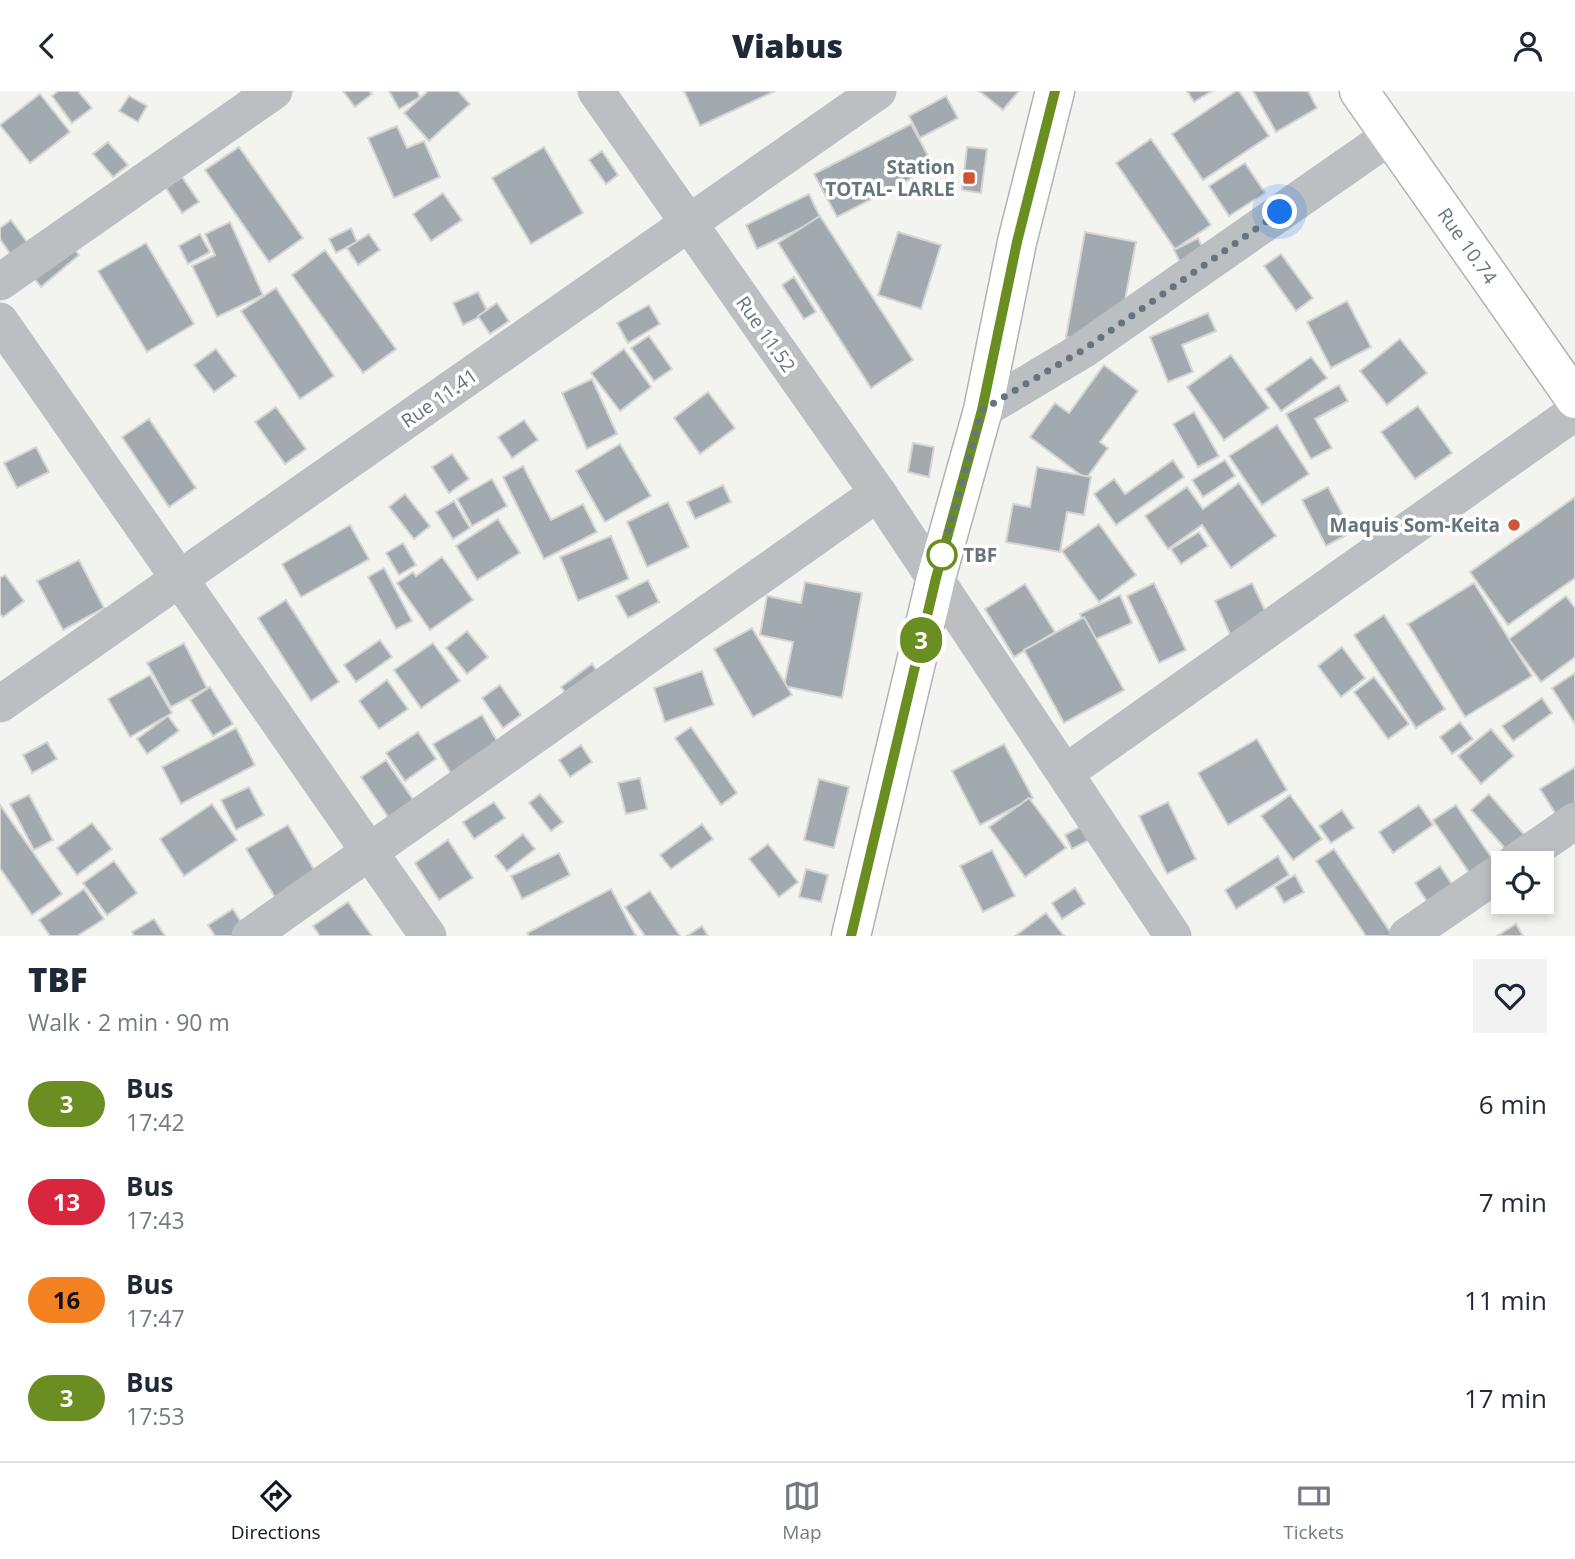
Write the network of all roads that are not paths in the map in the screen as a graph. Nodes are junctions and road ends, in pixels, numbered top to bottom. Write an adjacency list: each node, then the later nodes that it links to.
1 (274, 91): 8 (street)
2 (596, 91): 7 (street, Rue 11.52)
3 (878, 91): 7 (street, Rue 11.41)
4 (1055, 91): 11 (main road)
5 (1359, 91): 6 (main road, Rue 10.74)
6 (1390, 136): 10 (main road, Rue 10.74); 11 (street)
7 (689, 225): 13 (street, Rue 11.52); 14 (street, Rue 11.41)
8 (0, 282)
9 (0, 321): 14 (street)
10 (1575, 399)
11 (982, 410): 15 (main road)
12 (1575, 412): 17 (street)
13 (878, 492): 15 (street, Rue 11.52); 20 (street)
14 (180, 578): 16 (street, Rue 11.41); 20 (street)
15 (936, 578): 17 (street, Rue 11.52); 24 (main road)
16 (0, 703)
17 (1065, 773): 25 (street, Rue 11.52)
18 (1575, 821): 19 (street)
19 (1531, 851)
20 (371, 853): 22 (street); 23 (street)
21 (1491, 878): 26 (street)
22 (250, 936)
23 (428, 936)
24 (851, 936)
25 (1173, 936)
26 (1407, 936)

